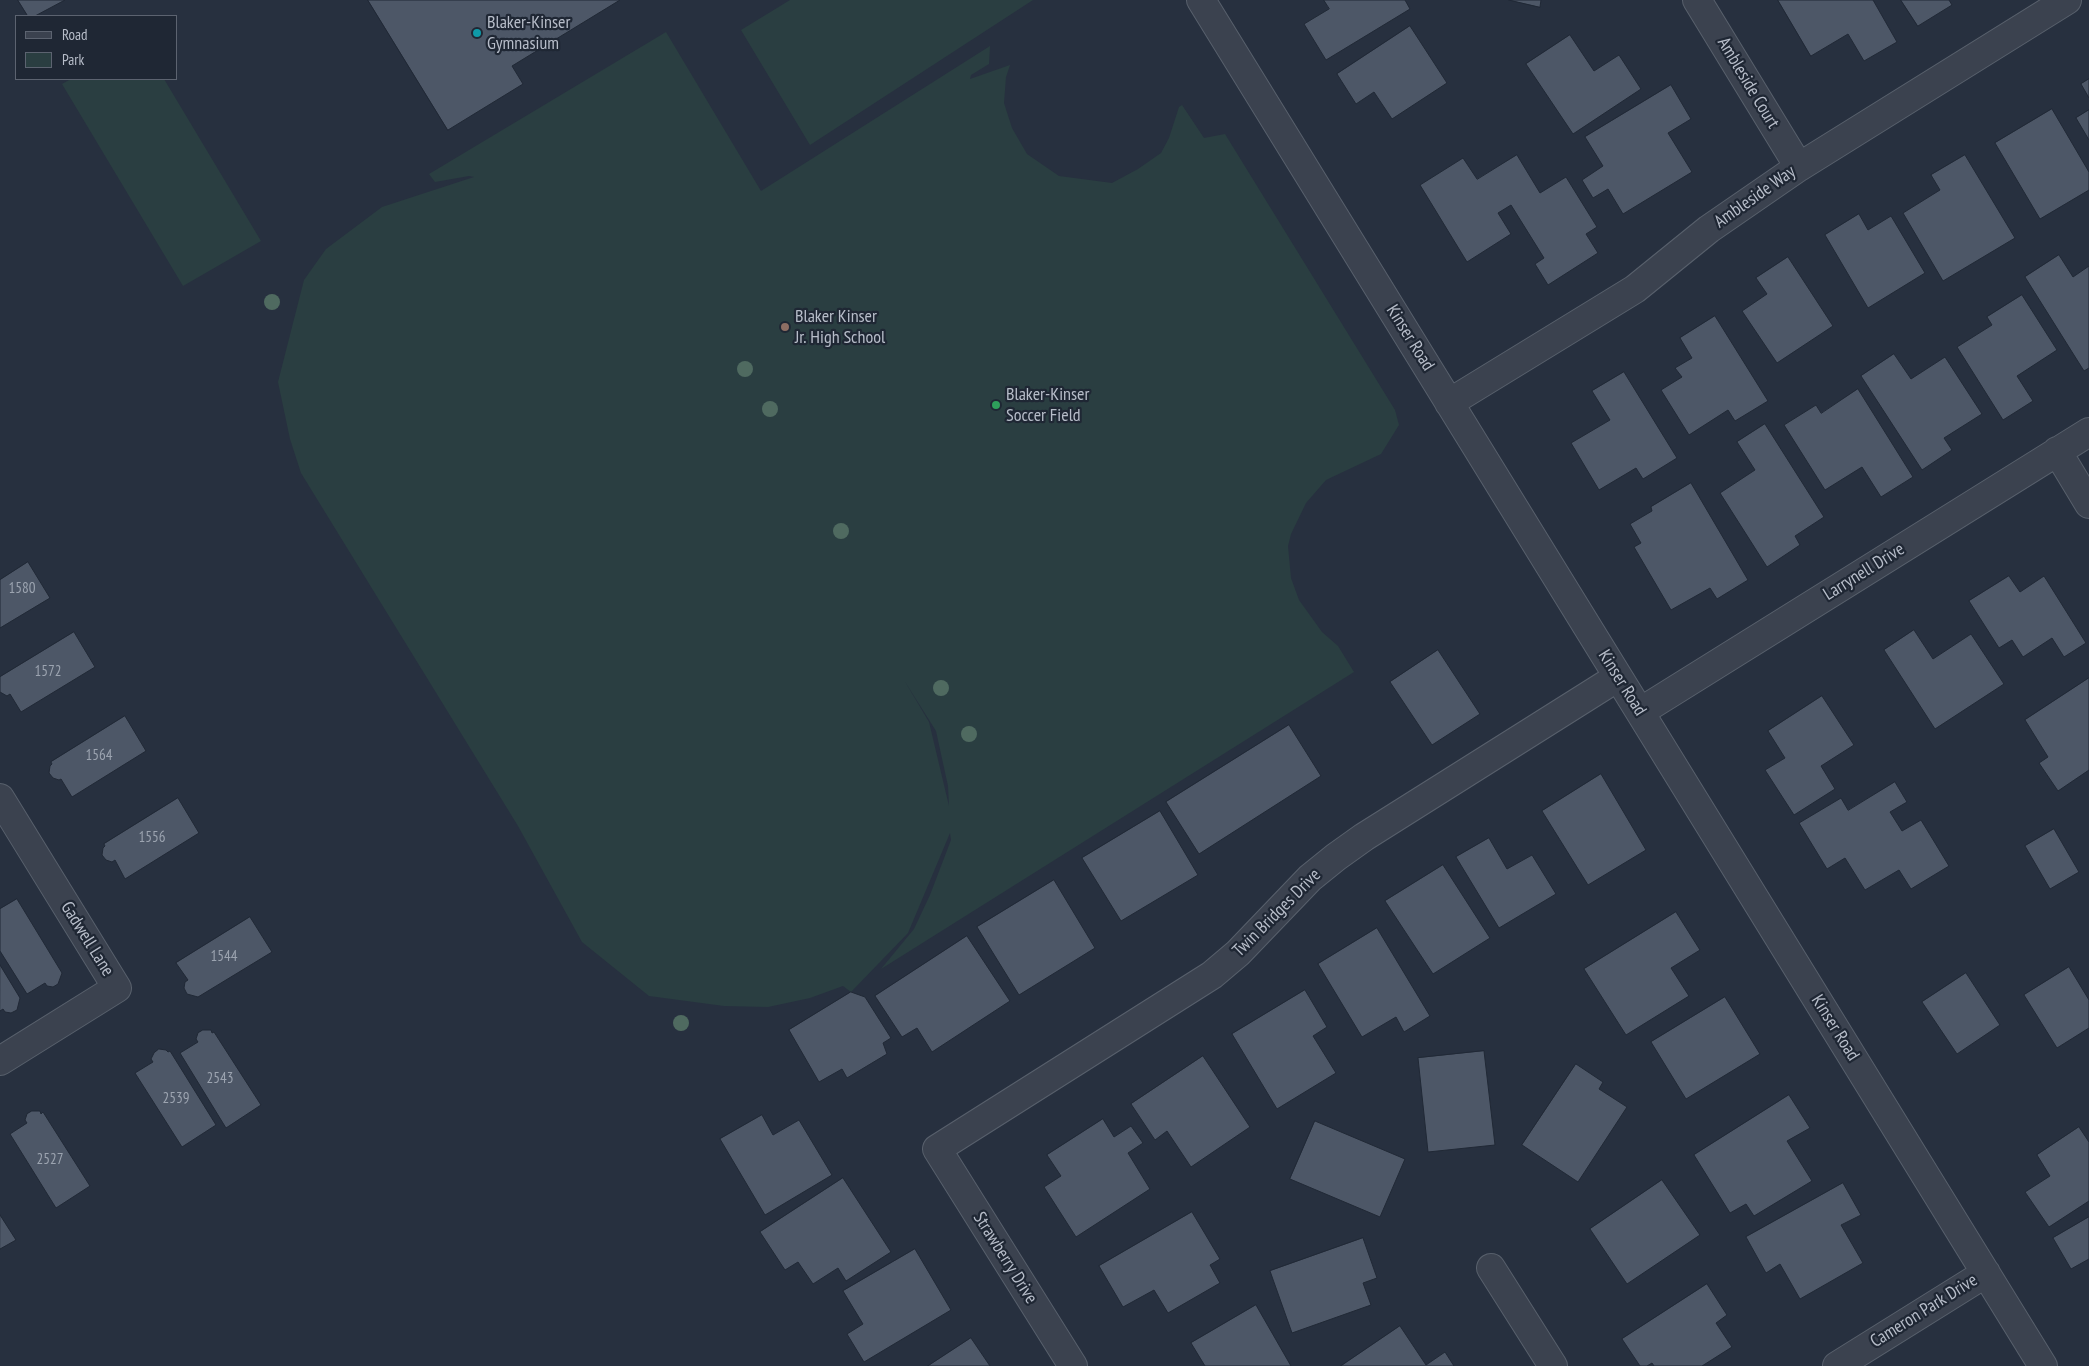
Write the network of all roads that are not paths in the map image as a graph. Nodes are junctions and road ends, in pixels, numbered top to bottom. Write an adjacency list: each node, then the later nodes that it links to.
1 (1201, 0): 5 (street, Kinser Road)
2 (1697, 0): 4 (street, Ambleside Court)
3 (2067, 0): 4 (street, Ambleside Way)
4 (1798, 167): 5 (street, Ambleside Way)
5 (1449, 403): 9 (street, Kinser Road)
6 (2089, 432): 7 (street, Larrynell Drive)
7 (2057, 451): 8 (street); 10 (street, Larrynell Drive)
8 (2089, 504)
9 (1618, 677): 10 (street, Kinser Road); 13 (street, Twin Bridges Drive)
10 (1640, 712): 15 (street, Kinser Road)
11 (0, 798): 12 (street, Gadwell Lane)
12 (0, 1061)
13 (937, 1149): 16 (street, Strawberry Drive)
14 (1491, 1268): 17 (street)
15 (1986, 1273): 18 (street, Cameron Park Drive); 19 (street, Kinser Road)
16 (1073, 1366)
17 (1553, 1366)
18 (1837, 1366)
19 (2043, 1366)

